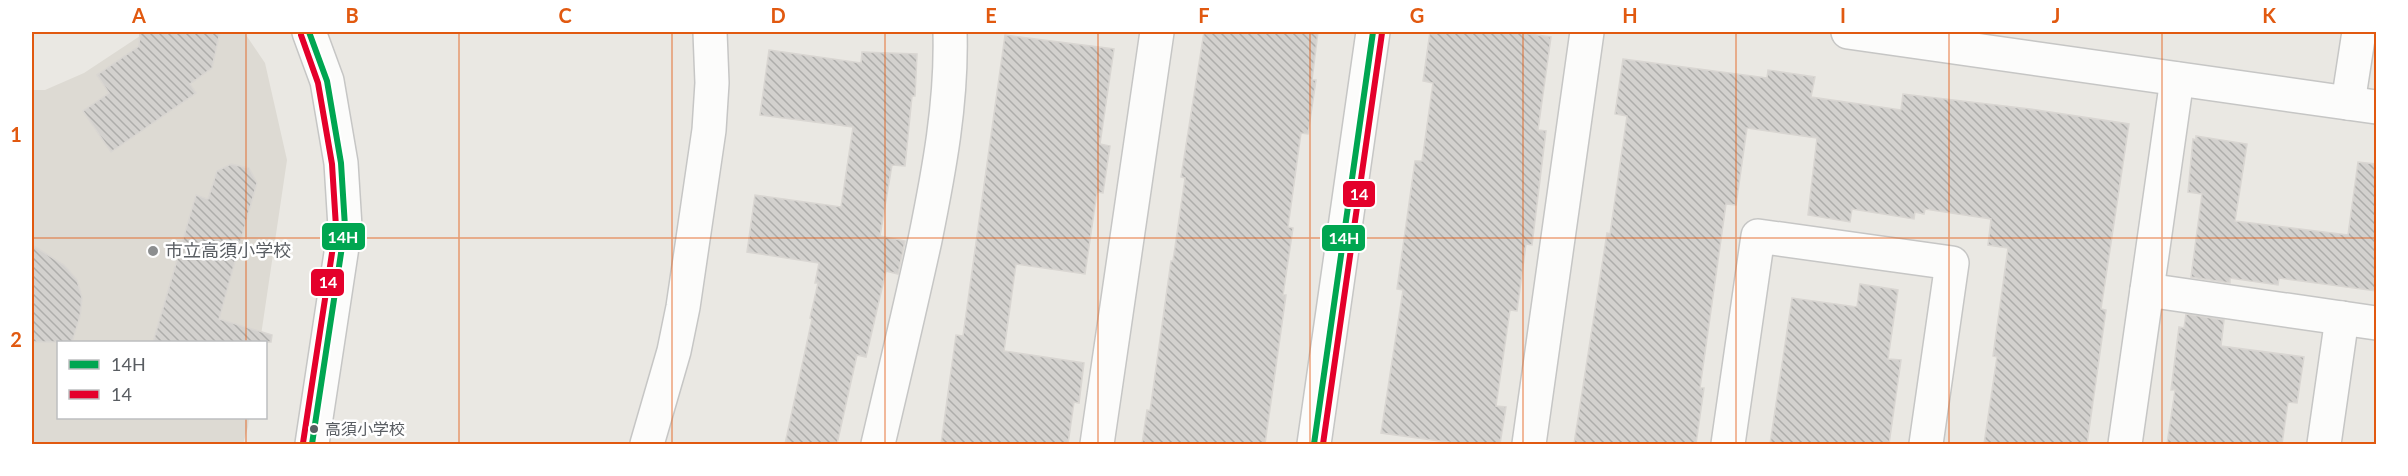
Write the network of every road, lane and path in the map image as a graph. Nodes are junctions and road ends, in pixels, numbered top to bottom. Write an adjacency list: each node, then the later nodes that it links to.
1 (309, 32): 14 (street)
2 (710, 32): 15 (street)
3 (950, 32): 16 (street)
4 (1157, 32): 17 (street)
5 (1373, 32): 18 (street)
6 (1587, 32): 19 (street)
7 (1848, 32): 9 (street)
8 (2359, 32): 10 (street)
9 (2177, 79): 10 (street); 11 (street)
10 (2362, 105)
11 (2147, 290): 12 (street); 22 (street)
12 (2342, 318): 13 (street); 23 (street)
13 (2376, 323)
14 (312, 444)
15 (647, 444)
16 (878, 444)
17 (1097, 444)
18 (1314, 444)
19 (1529, 444)
20 (1728, 444): 21 (street)
21 (1926, 444)
22 (2125, 444)
23 (2324, 444)

